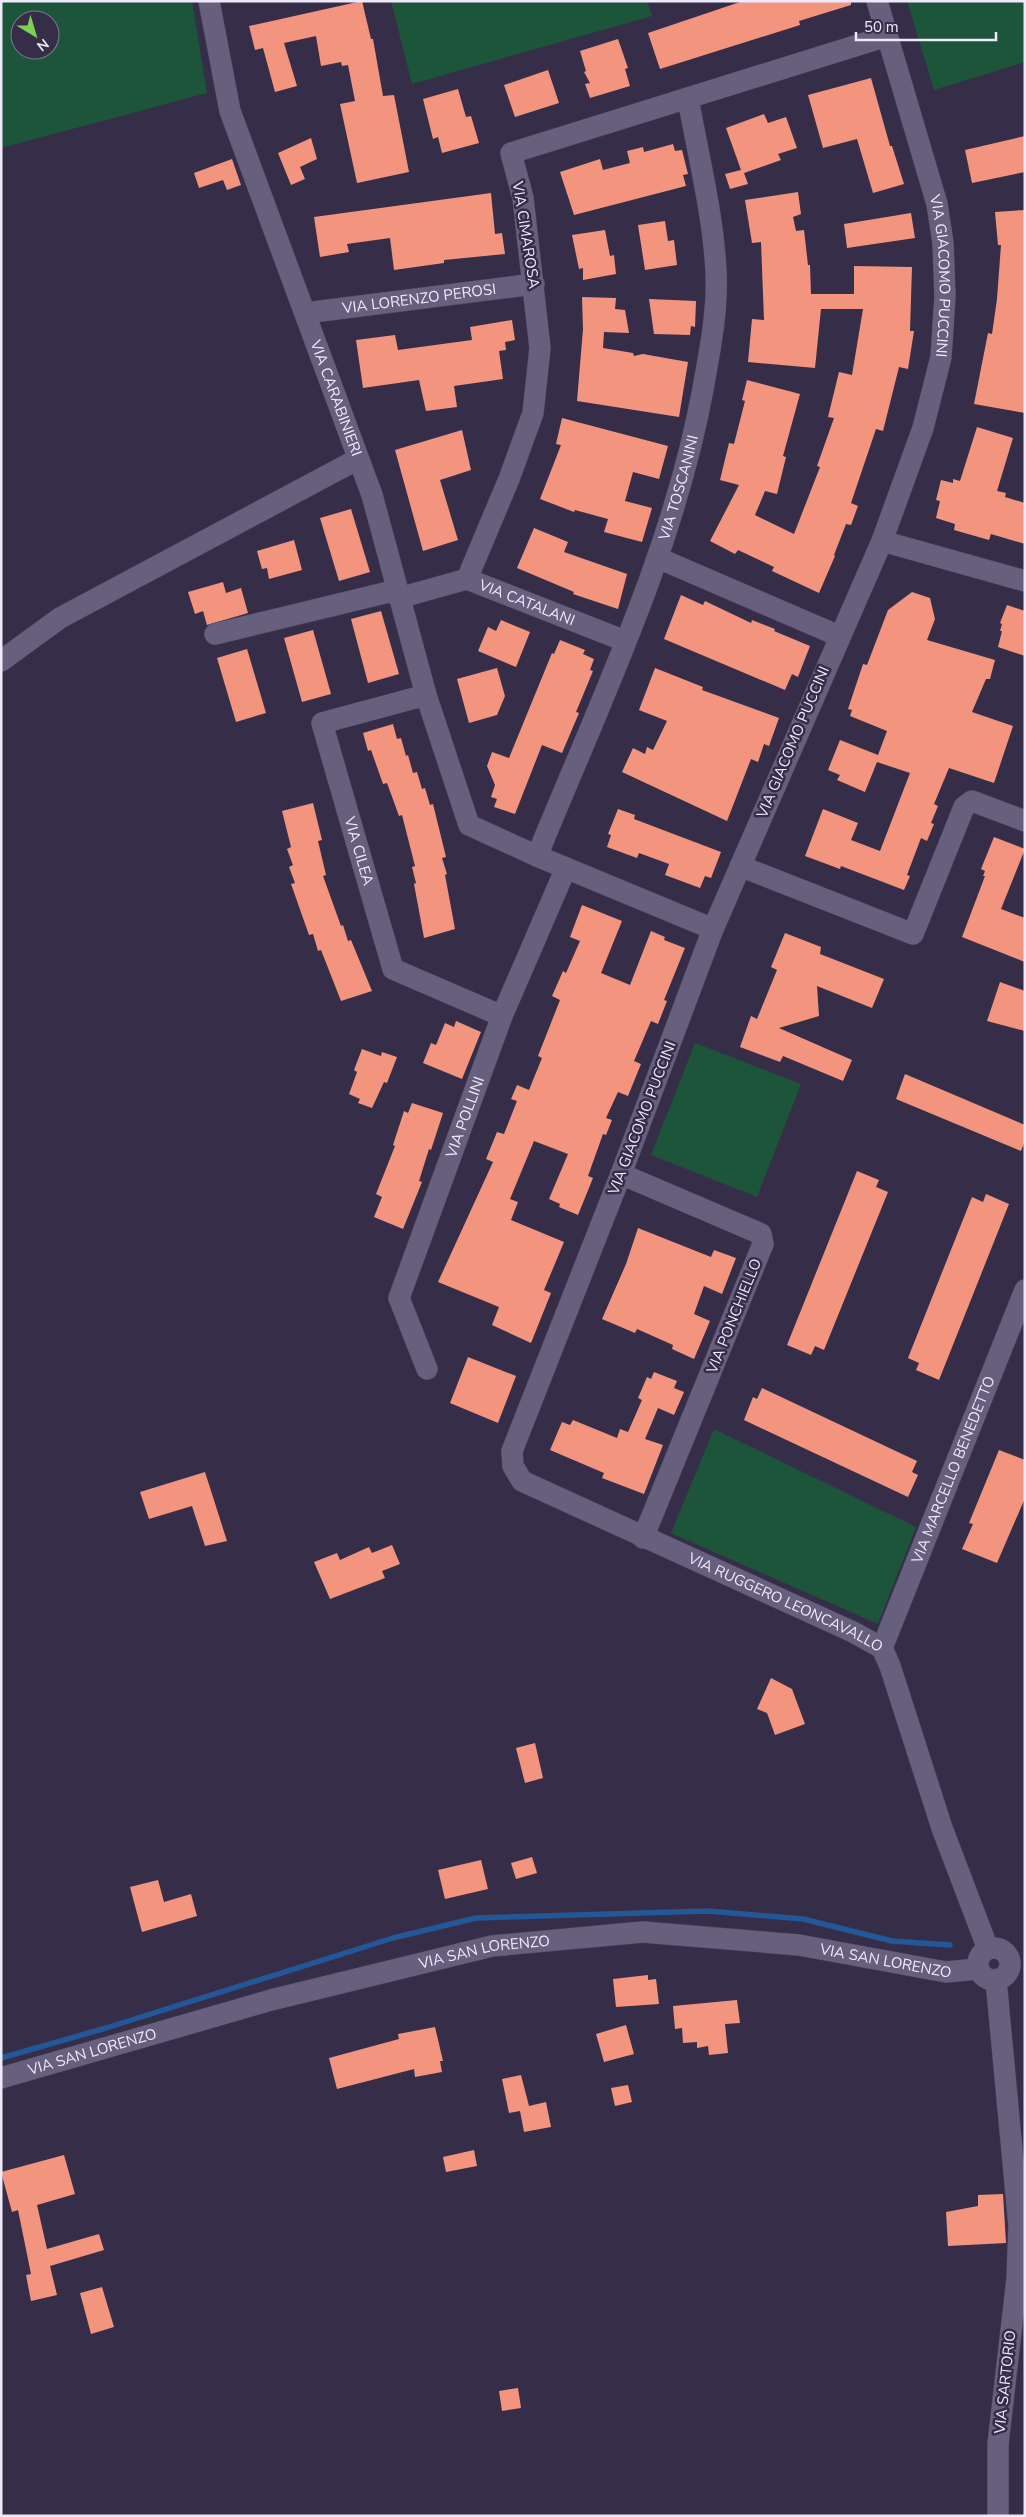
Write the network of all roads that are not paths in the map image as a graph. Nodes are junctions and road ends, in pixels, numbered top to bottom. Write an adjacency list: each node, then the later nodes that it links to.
1 (209, 1): 6 (street, VIA CARABINIERI)
2 (877, 1): 3 (street, VIA GIACOMO PUCCINI)
3 (887, 36): 4 (street, VIA CIMAROSA); 8 (street, VIA GIACOMO PUCCINI)
4 (688, 98): 5 (street, VIA CIMAROSA); 9 (street, VIA TOSCANINI)
5 (534, 284): 6 (street, VIA LORENZO PEROSI); 10 (street, VIA CIMAROSA)
6 (305, 313): 7 (street, VIA CARABINIERI)
7 (358, 459): 12 (street); 16 (street, VIA CARABINIERI)
8 (882, 541): 11 (street); 14 (street, VIA GIACOMO PUCCINI)
9 (658, 558): 14 (street); 15 (street, VIA TOSCANINI)
10 (467, 579): 12 (street, VIA CATALANI); 15 (street, VIA CATALANI)
11 (1025, 581)
12 (398, 594): 13 (street); 17 (street)
13 (214, 634)
14 (839, 636): 20 (street, VIA GIACOMO PUCCINI)
15 (625, 641): 19 (street, VIA TOSCANINI)
16 (1, 661)
17 (426, 695): 19 (street); 23 (street, VIA CILEA)
18 (1025, 821): 20 (street)
19 (537, 856): 21 (street)
20 (740, 866): 22 (street, VIA GIACOMO PUCCINI)
21 (566, 868): 22 (street); 23 (street, VIA POLLINI)
22 (713, 929): 24 (street, VIA GIACOMO PUCCINI)
23 (502, 1016): 26 (street, VIA POLLINI)
24 (622, 1174): 27 (street, VIA GIACOMO PUCCINI); 28 (street, VIA PONCHIELLO)
25 (1025, 1290): 29 (street, VIA MARCELLO BENEDETTO)
26 (428, 1369)
27 (513, 1466): 28 (street, VIA RUGGERO LEONCAVALLO)
28 (643, 1538): 29 (street, VIA RUGGERO LEONCAVALLO)
29 (882, 1648): 30 (street, VIA RUGGERO LEONCAVALLO)
30 (988, 1949): 31 (street); 32 (street)
31 (1017, 1956): 33 (street)
32 (978, 1969): 33 (street); 34 (street, VIA SAN LORENZO)
33 (996, 1980): 35 (street, VIA SARTORIO)
34 (1, 2078)
35 (998, 2516)

